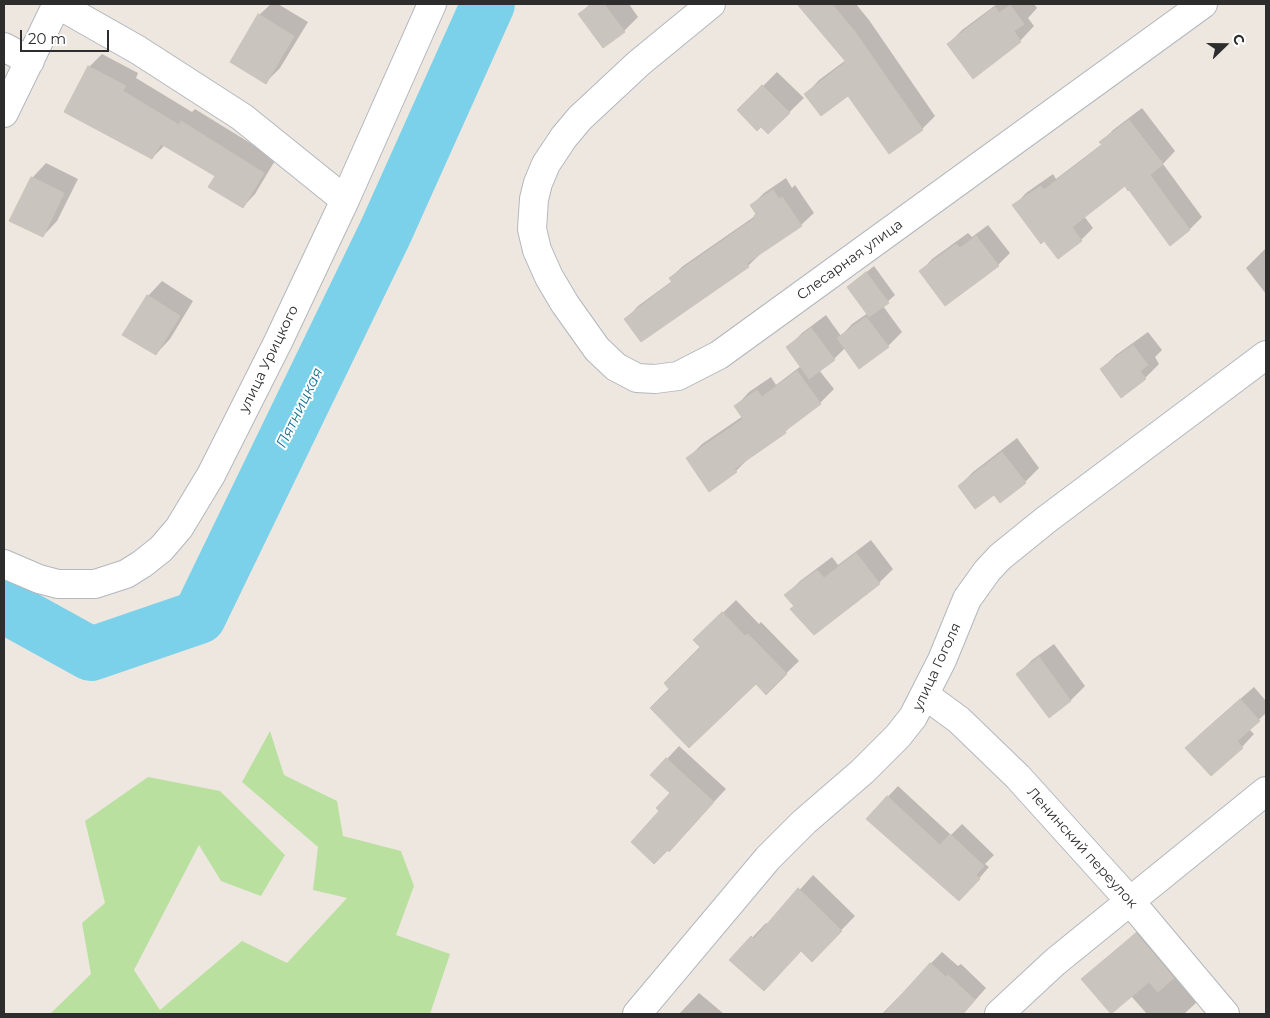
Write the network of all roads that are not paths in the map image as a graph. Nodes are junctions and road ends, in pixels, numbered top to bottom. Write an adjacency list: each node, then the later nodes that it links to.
1 (57, 4): 6 (street); 8 (street)
2 (432, 4): 8 (street, улица Урицкого)
3 (711, 4): 4 (street, Слесарная улица)
4 (1203, 4)
5 (4, 47): 6 (street)
6 (30, 61): 7 (street)
7 (4, 113)
8 (345, 200): 10 (street, улица Урицкого)
9 (1266, 355): 11 (street, улица Гоголя)
10 (4, 564)
11 (925, 696): 13 (street, Ленинский переулок); 14 (street, улица Гоголя)
12 (1266, 791): 13 (street)
13 (1130, 901): 15 (street); 16 (street, Ленинский переулок)
14 (637, 1014)
15 (999, 1014)
16 (1225, 1014)

